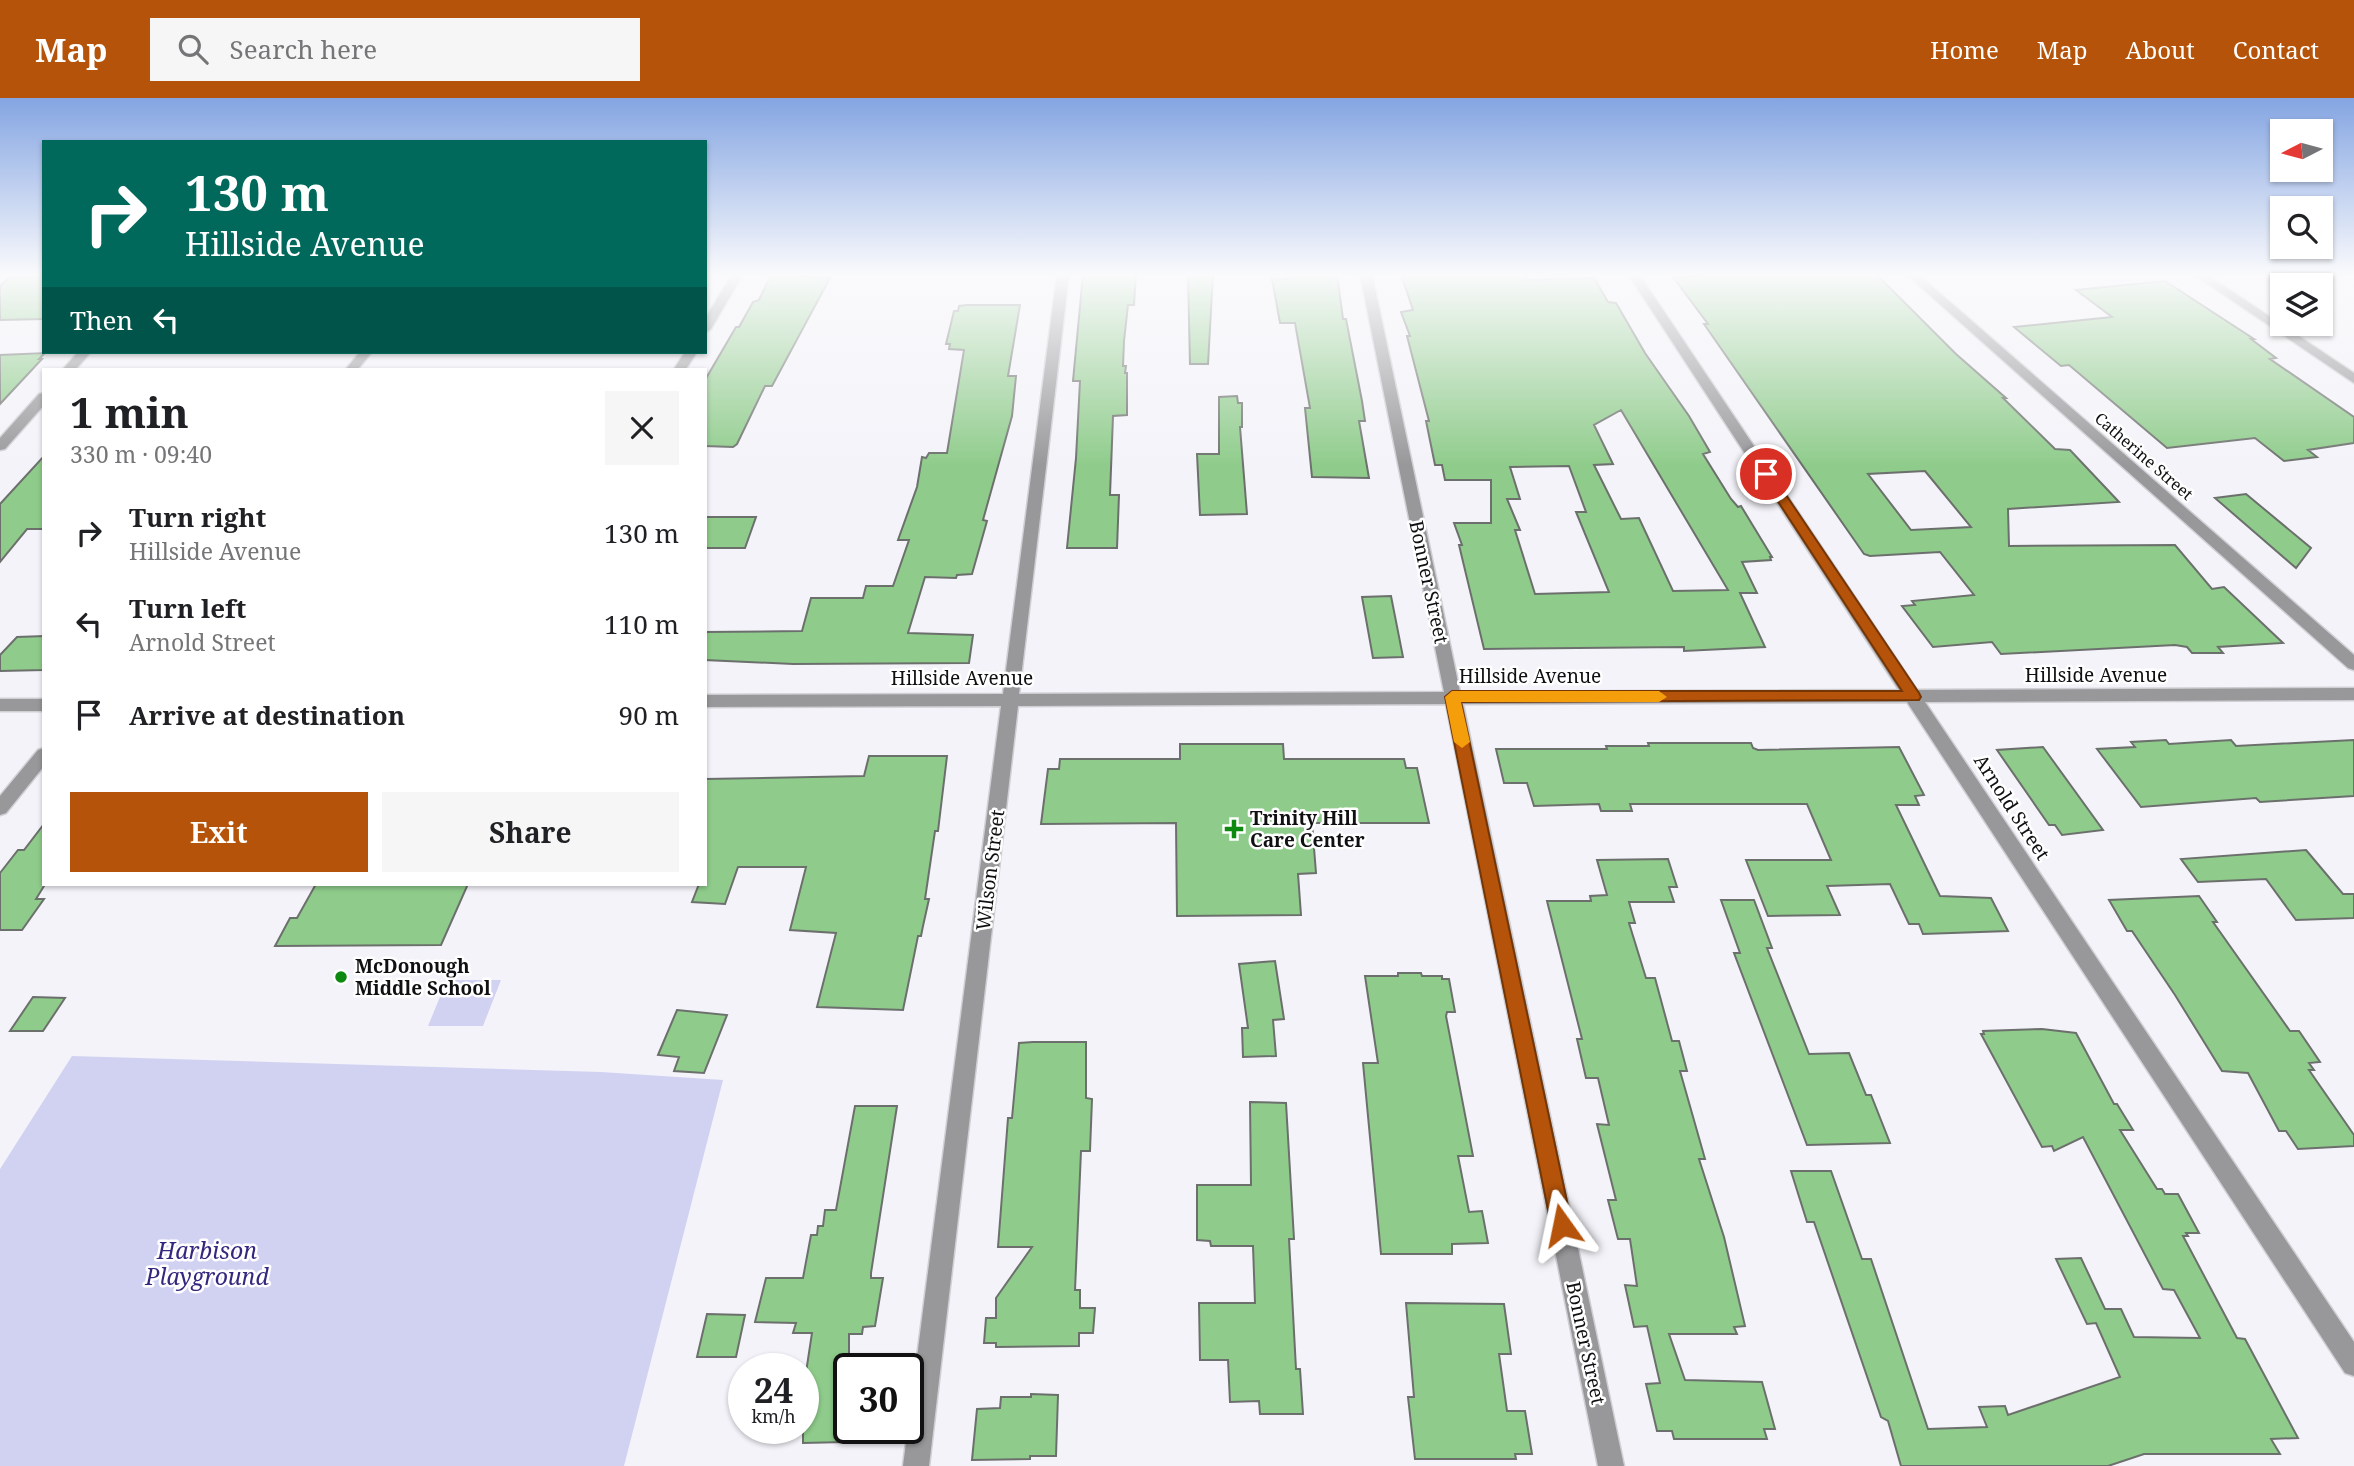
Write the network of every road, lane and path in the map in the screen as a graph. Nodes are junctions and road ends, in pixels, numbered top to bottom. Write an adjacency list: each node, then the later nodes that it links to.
1 (1055, 338): 17 (street, Wilson Street)
2 (1379, 338): 15 (street, Bonner Street)
3 (1675, 338): 16 (street, Arnold Street)
4 (1984, 338): 13 (street, Catherine Street)
5 (2293, 338): 10 (street)
6 (83, 354): 8 (street)
7 (364, 354): 9 (street)
8 (70, 368)
9 (353, 368)
10 (2354, 379)
11 (42, 399): 12 (street)
12 (0, 446)
13 (2354, 664)
14 (2354, 694): 16 (street, Hillside Avenue)
15 (1452, 697): 16 (street, Hillside Avenue); 17 (street, Hillside Avenue); 25 (street, Bonner Street)
16 (1914, 697): 23 (street, Arnold Street)
17 (1011, 698): 18 (street, Hillside Avenue); 24 (street, Wilson Street)
18 (707, 701)
19 (0, 705): 20 (street)
20 (42, 705)
21 (42, 756): 22 (street)
22 (0, 808)
23 (2354, 1364)
24 (916, 1466)
25 (1612, 1466)

